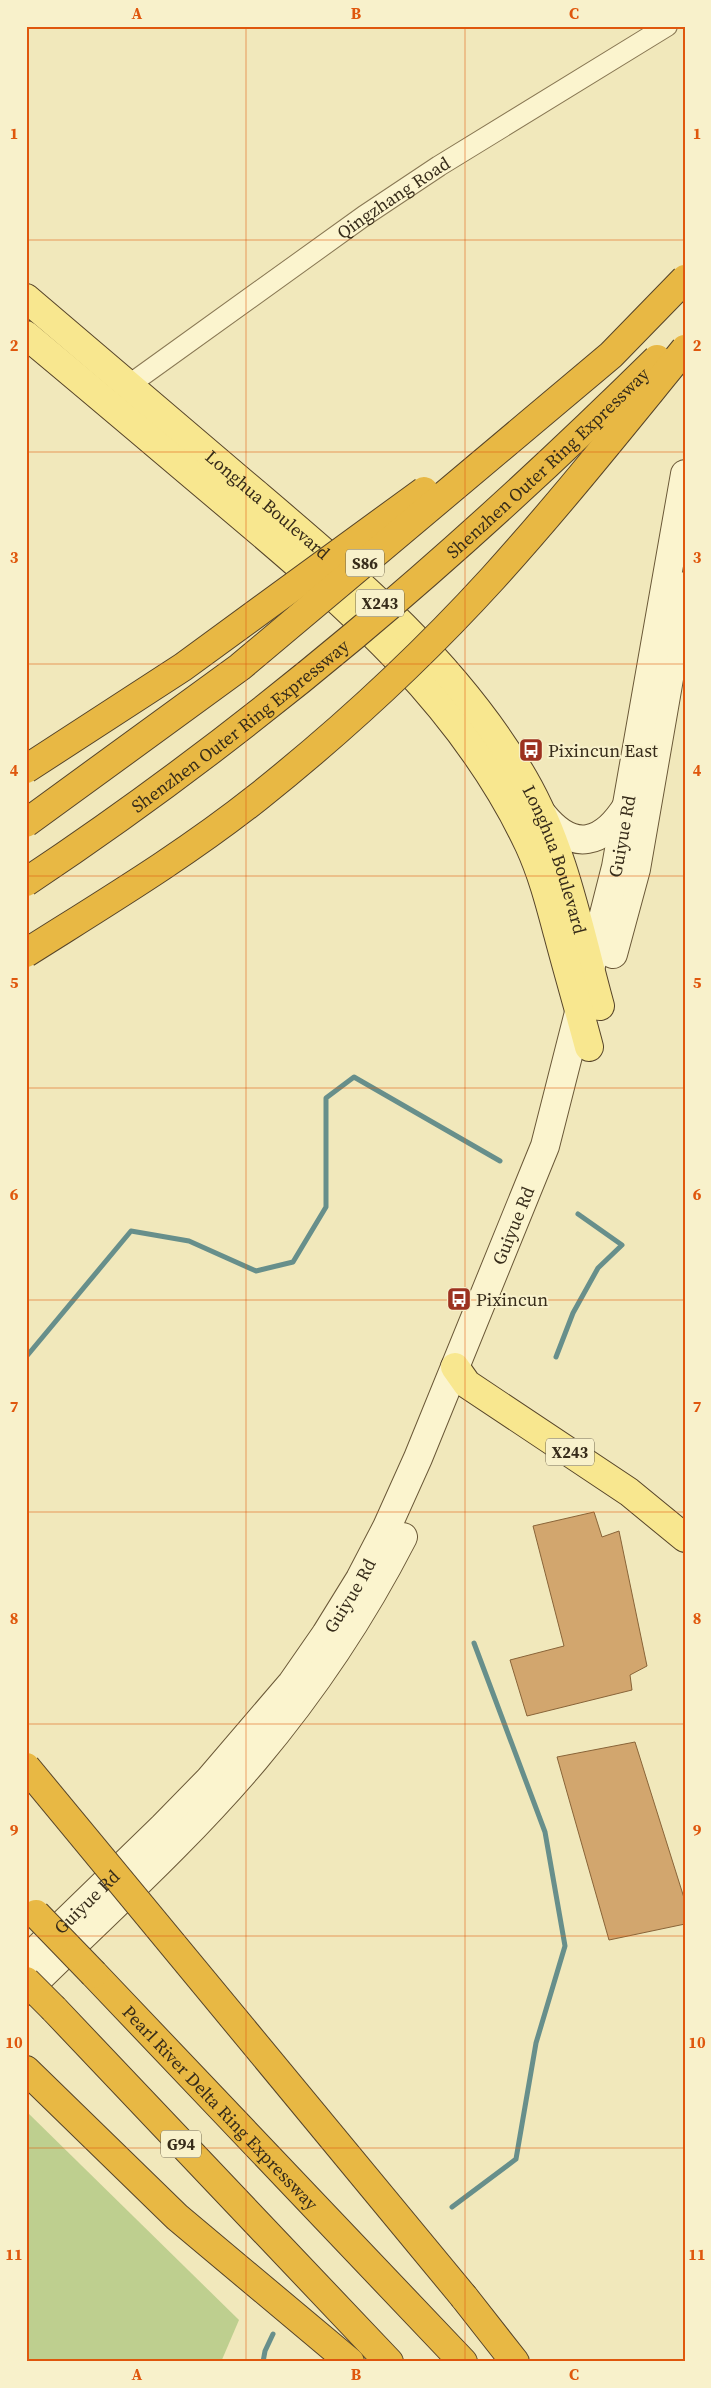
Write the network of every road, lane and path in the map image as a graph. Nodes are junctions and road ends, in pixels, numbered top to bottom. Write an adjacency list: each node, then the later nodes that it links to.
1 (667, 26): 8 (street, Qingzhang Road)
2 (685, 278): 7 (highway, Shenzhen Outer Ring Expressway / S86, bridge)
3 (26, 298): 8 (main road, Longhua Boulevard / X243)
4 (685, 330): 14 (highway, Shenzhen Outer Ring Expressway, bridge)
5 (26, 335): 20 (main road, Longhua Boulevard / X243)
6 (685, 349): 18 (highway, bridge)
7 (611, 354): 11 (highway, bridge); 15 (highway, Shenzhen Outer Ring Expressway / S86, bridge)
8 (129, 385): 13 (main road, Longhua Boulevard / X243)
9 (685, 474): 12 (main road, Guiyue Rd)
10 (685, 586): 20 (main road, Guiyue Rd)
11 (26, 769)
12 (627, 806): 13 (main road); 19 (main road, Guiyue Rd)
13 (543, 816): 19 (main road, Longhua Boulevard / X243)
14 (116, 822): 16 (highway, Shenzhen Outer Ring Expressway, bridge); 17 (highway, bridge)
15 (26, 824)
16 (26, 882)
17 (26, 888)
18 (26, 953)
19 (590, 970): 20 (main road, Guiyue Rd)
20 (590, 1009): 21 (main road, Longhua Boulevard / X243); 22 (main road, Guiyue Rd)
21 (589, 1047): 22 (main road, Guiyue Rd)
22 (466, 1373): 23 (main road, X243); 24 (main road, X243); 27 (main road, Guiyue Rd); 29 (main road, Guiyue Rd)
23 (685, 1512)
24 (685, 1538)
25 (26, 1767): 34 (highway, bridge)
26 (31, 1909): 33 (highway, Pearl River Delta Ring Expressway, bridge)
27 (26, 1960)
28 (26, 1981): 32 (highway, G94, bridge)
29 (26, 1990)
30 (26, 2070): 31 (highway)
31 (350, 2362)
32 (389, 2362)
33 (462, 2362)
34 (515, 2362)

